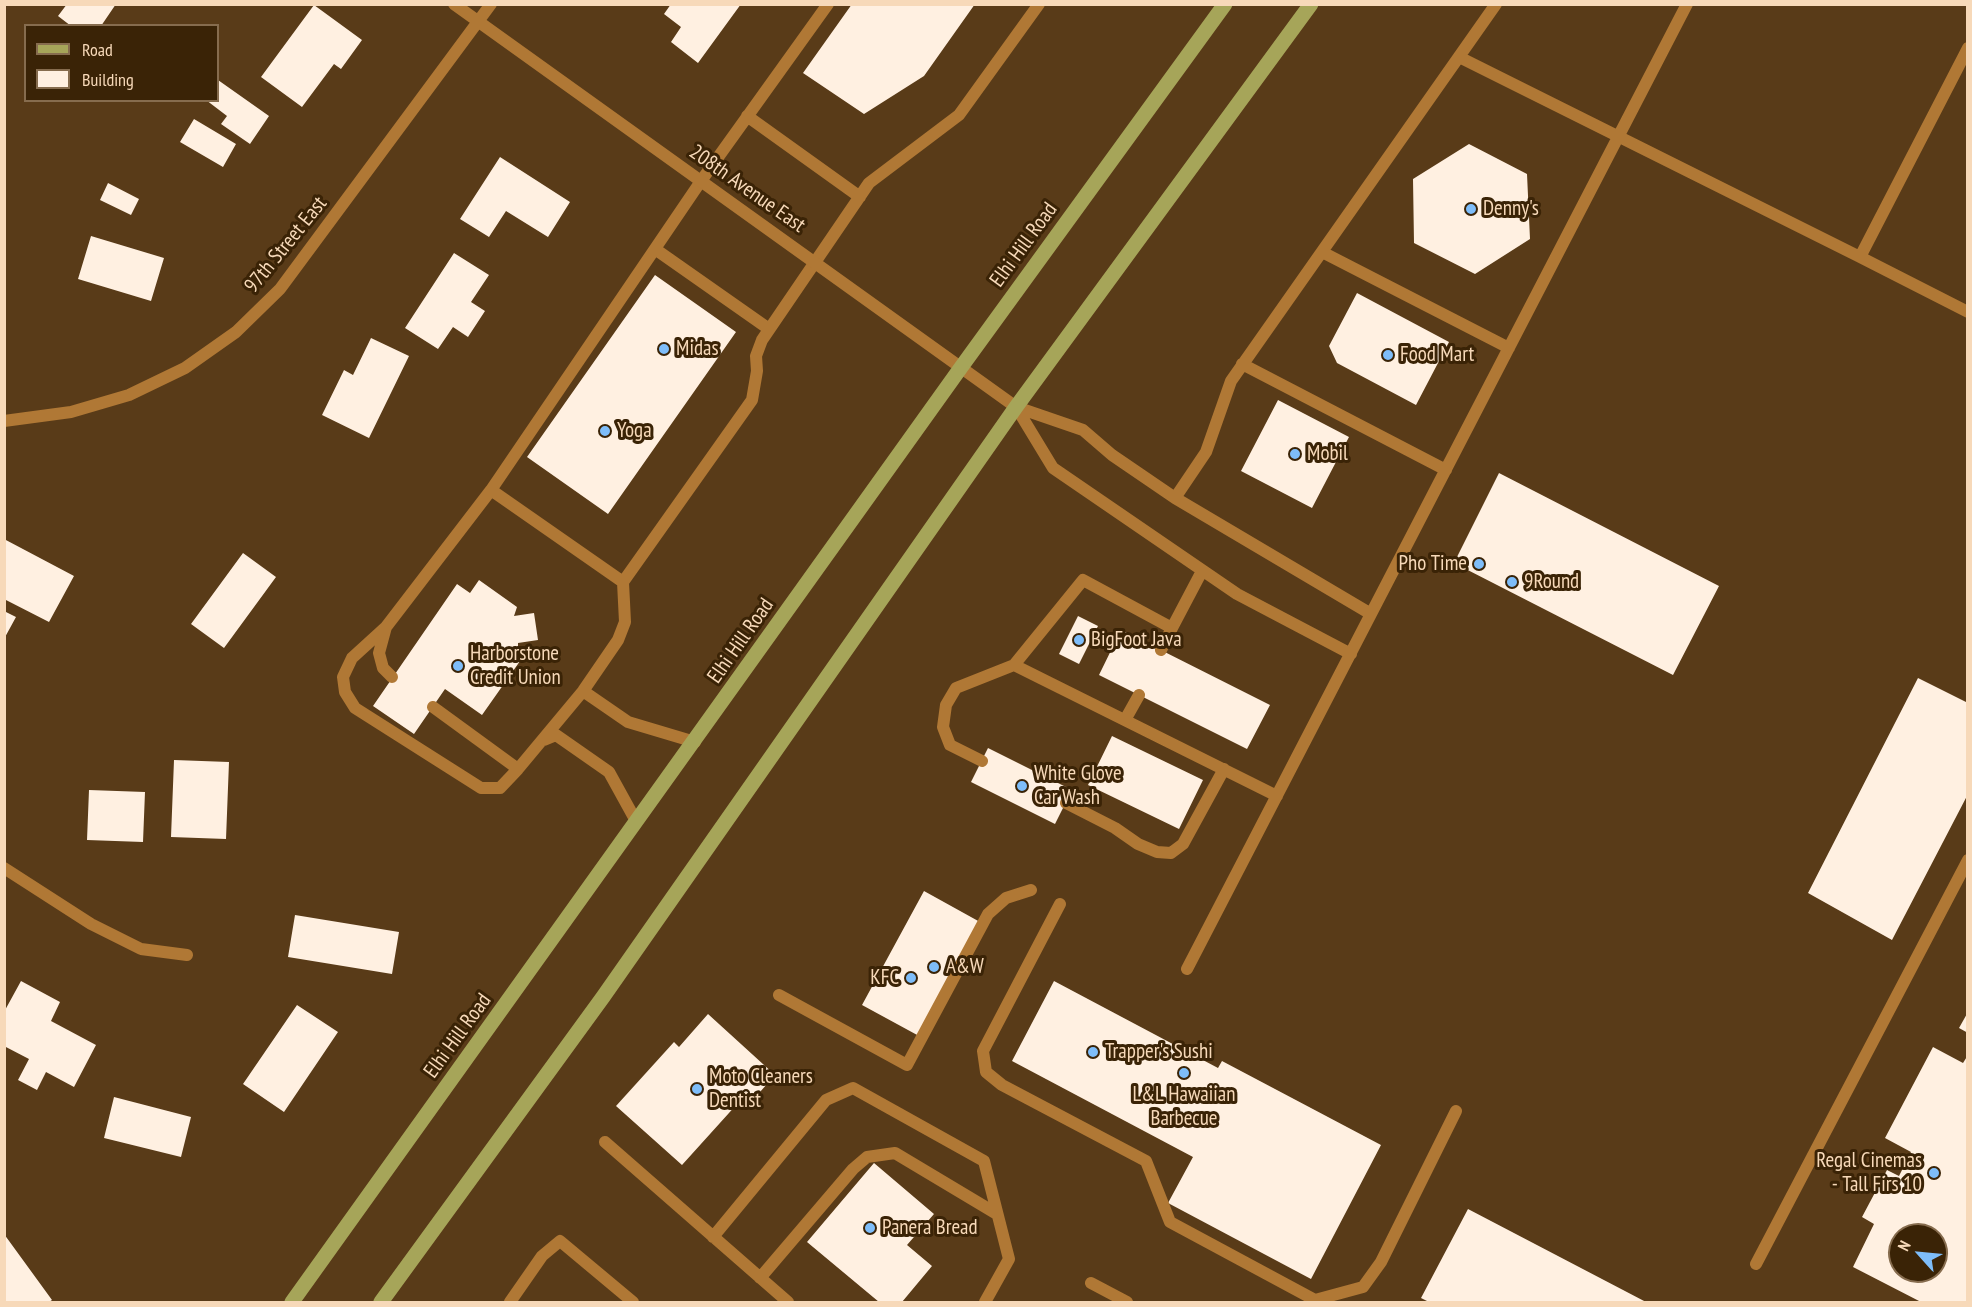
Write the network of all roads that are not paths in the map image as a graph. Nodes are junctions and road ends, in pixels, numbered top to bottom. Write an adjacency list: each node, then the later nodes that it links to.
1 (454, 4): 9 (street, 208th Avenue East)
2 (491, 4): 9 (street, 97th Street East)
3 (828, 4): 12 (street)
4 (1039, 4): 15 (street)
5 (1225, 4): 24 (main road, Elhi Hill Road)
6 (1311, 4): 25 (main road)
7 (1496, 4): 11 (street)
8 (1687, 4): 13 (street)
9 (478, 22): 14 (street, 208th Avenue East); 26 (street, 97th Street East)
10 (1968, 48): 18 (street)
11 (1459, 57): 13 (street); 17 (street)
12 (747, 116): 14 (street); 15 (street)
13 (1618, 136): 18 (street); 22 (street)
14 (701, 181): 16 (street); 19 (street, 208th Avenue East)
15 (860, 197): 19 (street)
16 (655, 249): 21 (street); 28 (street)
17 (1322, 252): 22 (street); 23 (street)
18 (1860, 257): 20 (street)
19 (815, 262): 21 (street); 24 (street, 208th Avenue East)
20 (1968, 312)
21 (769, 329): 31 (street)
22 (1509, 348): 27 (street)
23 (1242, 364): 27 (street); 29 (street)
24 (962, 366): 25 (street, 208th Avenue East); 44 (main road, Elhi Hill Road)
25 (1016, 407): 29 (street); 30 (street); 66 (main road)
26 (4, 421)
27 (1446, 470): 32 (street)
28 (491, 490): 31 (street); 33 (street)
29 (1175, 498): 32 (street)
30 (1202, 572): 34 (street); 36 (street)
31 (623, 582): 39 (street)
32 (1371, 614): 36 (street)
33 (387, 627): 38 (street); 46 (street)
34 (1172, 628): 35 (street); 37 (street)
35 (1161, 650)
36 (1350, 654): 48 (street)
37 (1014, 665): 42 (street); 45 (street)
38 (392, 677)
39 (583, 691): 43 (street); 44 (street)
40 (1139, 695): 42 (street)
41 (433, 707): 46 (street)
42 (1125, 720): 47 (street)
43 (543, 740): 46 (street); 50 (street)
44 (695, 742): 50 (main road, Elhi Hill Road)
45 (982, 761)
46 (518, 769)
47 (1224, 769): 48 (street); 49 (street)
48 (1277, 796): 56 (street)
49 (1066, 803)
50 (636, 821): 65 (main road, Elhi Hill Road)
51 (1968, 860): 62 (street)
52 (4, 868): 55 (street)
53 (1031, 890): 57 (street)
54 (1060, 904): 58 (street)
55 (187, 955)
56 (1187, 969)
57 (779, 995)
58 (1456, 1111)
59 (605, 1142): 61 (street)
60 (997, 1214): 61 (street); 63 (street); 70 (street)
61 (713, 1237): 63 (street)
62 (1756, 1264)
63 (760, 1278): 69 (street)
64 (1091, 1283): 71 (street)
65 (292, 1302)
66 (381, 1302)
67 (510, 1302): 68 (street)
68 (633, 1302)
69 (788, 1302)
70 (986, 1302)
71 (1127, 1302)

